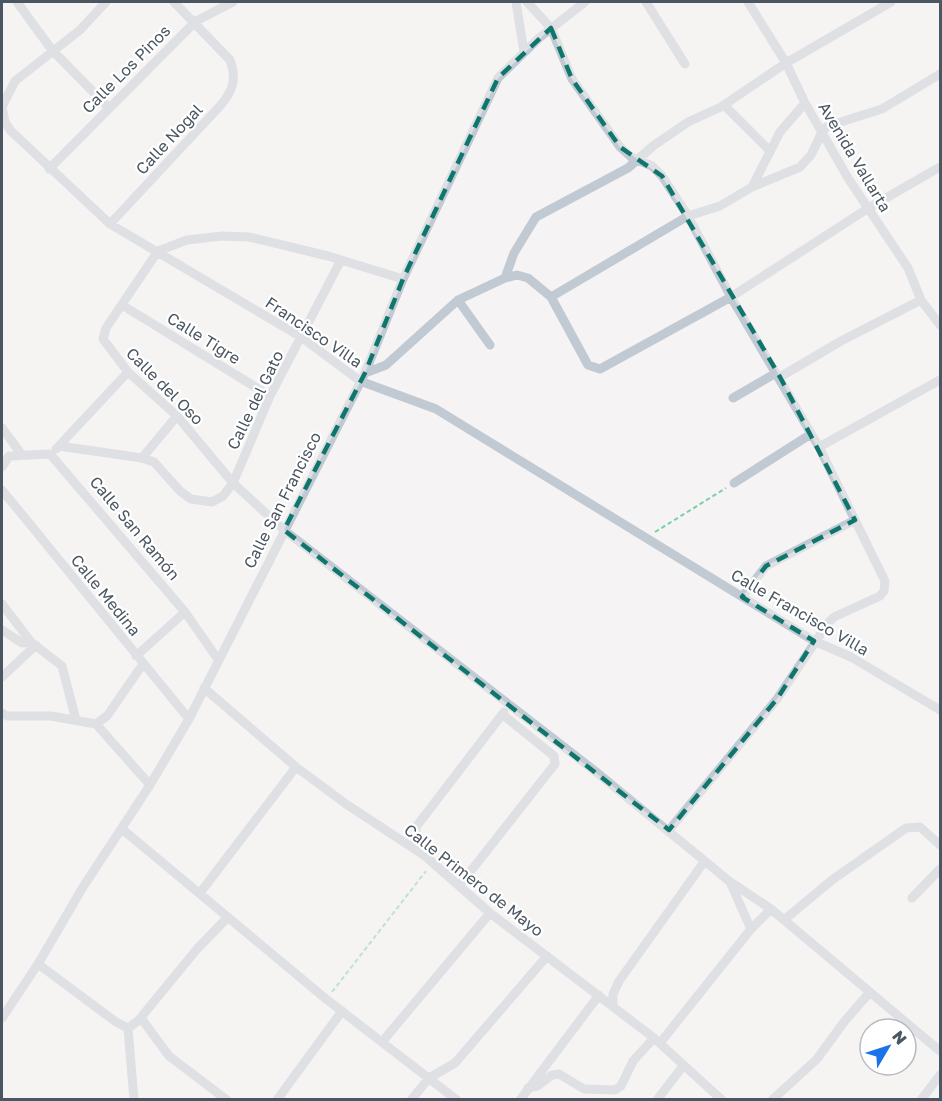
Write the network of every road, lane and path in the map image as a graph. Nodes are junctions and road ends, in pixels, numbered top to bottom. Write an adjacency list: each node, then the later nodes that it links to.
1 (17, 2): 13 (street)
2 (106, 2): 13 (street)
3 (174, 2): 11 (street)
4 (232, 2): 11 (street, Calle Los Pinos)
5 (516, 2): 14 (street)
6 (527, 2): 12 (street)
7 (585, 2): 12 (street, Calle San Francisco)
8 (646, 2): 16 (street)
9 (748, 2): 15 (street, Avenida Vallarta)
10 (891, 2): 15 (street)
11 (196, 21): 21 (street, Calle Los Pinos); 30 (street, Calle Nogal)
12 (551, 28): 14 (street, Calle San Francisco); 24 (street)
13 (52, 50): 20 (street); 21 (street)
14 (524, 52): 34 (street, Calle San Francisco)
15 (786, 63): 18 (street, Avenida Vallarta); 19 (street)
16 (685, 64)
17 (940, 74): 22 (street)
18 (805, 104): 22 (street, Avenida Vallarta); 23 (street)
19 (724, 105): 23 (street); 24 (street)
20 (2, 107): 26 (street, Francisco Villa)
21 (108, 108): 26 (street, Calle Los Pinos)
22 (822, 130): 27 (street); 28 (street, Avenida Vallarta)
23 (770, 150): 27 (street)
24 (636, 159): 29 (street); 33 (street)
25 (940, 167): 28 (street)
26 (49, 169): 30 (street, Francisco Villa)
27 (752, 187): 29 (street)
28 (867, 209): 36 (street); 38 (street, Avenida Vallarta)
29 (688, 216): 35 (street); 36 (street)
30 (110, 224): 31 (street, Francisco Villa)
31 (158, 252): 32 (street); 39 (street); 41 (street, Francisco Villa)
32 (340, 260): 34 (street); 41 (street, Calle del Gato)
33 (506, 278): 35 (street); 37 (street)
34 (403, 279): 45 (street, Calle San Francisco)
35 (551, 297): 36 (street)
36 (731, 297): 44 (street)
37 (458, 300): 42 (street); 45 (street)
38 (921, 300): 40 (street, Avenida Vallarta); 44 (street)
39 (122, 305): 43 (street, Calle del Oso); 47 (street, Calle Tigre)
40 (940, 325)
41 (301, 337): 45 (street, Francisco Villa); 47 (street, Calle del Gato)
42 (490, 345)
43 (128, 372): 49 (street, Calle del Oso); 52 (street)
44 (778, 375): 48 (street); 50 (street)
45 (362, 377): 63 (street, Calle San Francisco); 64 (street, Francisco Villa)
46 (940, 380): 53 (street)
47 (270, 396): 59 (street, Calle del Gato)
48 (733, 398)
49 (177, 416): 57 (street); 59 (street, Calle del Oso)
50 (811, 434): 53 (street); 60 (street)
51 (3, 435): 56 (street)
52 (59, 446): 55 (street); 57 (street)
53 (819, 447): 62 (street)
54 (5, 453): 56 (street); 58 (street)
55 (50, 454): 56 (street); 67 (street, Calle San Ramón)
56 (22, 456)
57 (142, 458): 59 (street)
58 (2, 467)
59 (233, 483): 63 (street, Calle del Oso)
60 (734, 483): 64 (path)
61 (2, 490): 71 (street, Calle Medina)
62 (855, 520): 65 (street); 69 (street)
63 (284, 530): 72 (street, Calle San Francisco); 76 (street, Calle del Oso)
64 (645, 538): 65 (street, Calle Francisco Villa)
65 (742, 597): 69 (street, Calle Francisco Villa)
66 (2, 604): 70 (street)
67 (185, 612): 71 (street); 72 (street, Calle San Ramón)
68 (2, 630): 70 (street)
69 (814, 641): 77 (street, Calle Francisco Villa); 86 (street)
70 (34, 644): 74 (street); 81 (street)
71 (136, 656): 73 (street, Calle Medina)
72 (217, 658): 75 (street, Calle San Francisco)
73 (143, 664): 80 (street, Calle Medina); 82 (street)
74 (2, 677)
75 (204, 688): 80 (street, Calle San Francisco); 83 (street, Calle Primero de Mayo)
76 (509, 705): 79 (street); 86 (street, Calle del Oso)
77 (940, 710)
78 (2, 713): 81 (street)
79 (502, 714): 88 (street); 92 (street)
80 (189, 719): 84 (street, Calle San Francisco)
81 (76, 720): 82 (street)
82 (96, 724): 84 (street)
83 (296, 767): 88 (street, Calle Primero de Mayo); 93 (street)
84 (150, 786): 85 (street, Calle San Francisco)
85 (122, 829): 93 (street); 101 (street, Calle San Francisco)
86 (669, 830): 89 (street, Calle del Oso)
87 (940, 845): 98 (street)
88 (428, 859): 92 (street, Calle Primero de Mayo); 104 (path)
89 (704, 862): 91 (street, Calle del Oso); 105 (street)
90 (940, 869): 94 (street)
91 (729, 881): 95 (street, Calle del Oso); 99 (street)
92 (459, 886): 96 (street, Calle Primero de Mayo)
93 (200, 893): 97 (street)
94 (912, 898)
95 (771, 909): 98 (street, Calle del Oso); 99 (street)
96 (490, 913): 100 (street, Calle Primero de Mayo); 111 (street)
97 (228, 917): 104 (street); 108 (street)
98 (784, 920): 102 (street, Calle del Oso)
99 (751, 929): 110 (street)
100 (547, 956): 103 (street, Calle Primero de Mayo); 115 (street)
101 (38, 964): 107 (street, Calle San Francisco); 109 (street)
102 (870, 992): 112 (street, Calle del Oso); 125 (street)
103 (599, 995): 105 (street, Calle Primero de Mayo); 116 (street)
104 (326, 999): 106 (street)
105 (613, 1006): 110 (street, Calle Primero de Mayo)
106 (342, 1011): 111 (street); 119 (street)
107 (2, 1018)
108 (141, 1018): 109 (street); 118 (street)
109 (128, 1028): 117 (street)
110 (657, 1040): 113 (street, Calle Primero de Mayo); 116 (street)
111 (382, 1042): 115 (street)
112 (940, 1051)
113 (683, 1066): 123 (street); 124 (street, Calle Primero de Mayo)
114 (940, 1074): 126 (street)
115 (429, 1078): 120 (street); 121 (street)
116 (528, 1088): 122 (street)
117 (134, 1100)
118 (227, 1100)
119 (277, 1100)
120 (411, 1100)
121 (457, 1100)
122 (520, 1100)
123 (657, 1100)
124 (722, 1100)
125 (772, 1100)
126 (921, 1100)

